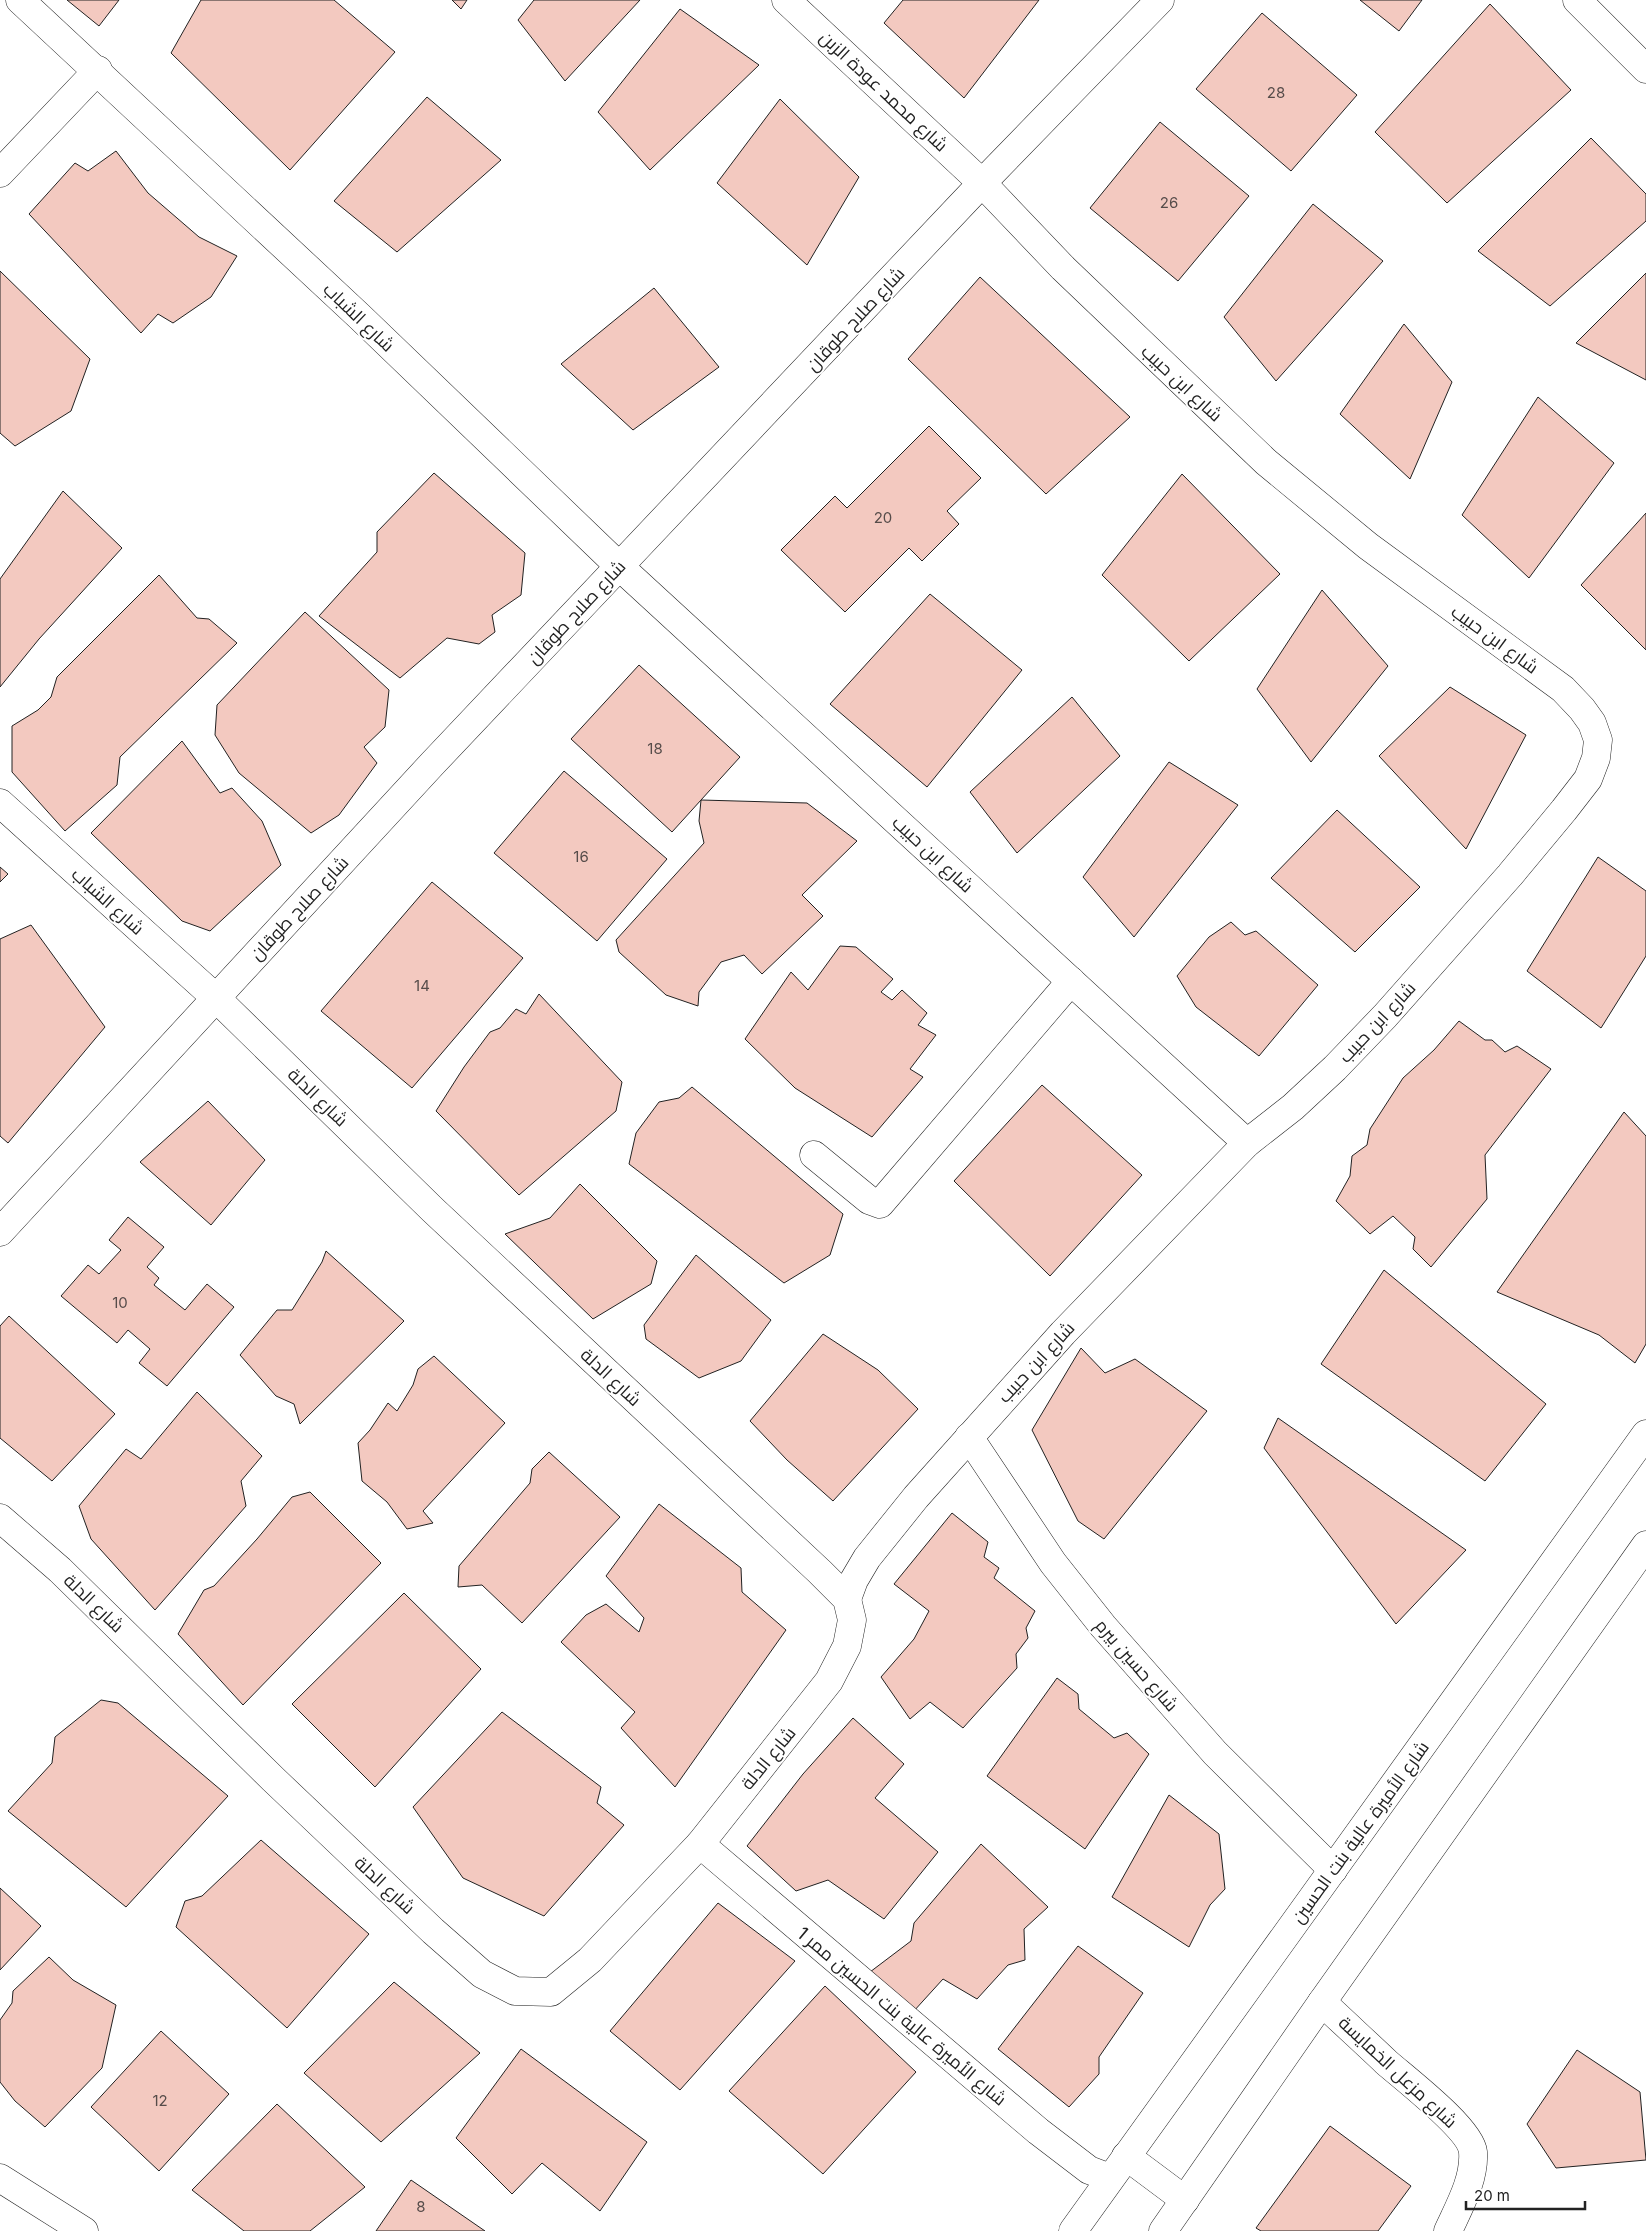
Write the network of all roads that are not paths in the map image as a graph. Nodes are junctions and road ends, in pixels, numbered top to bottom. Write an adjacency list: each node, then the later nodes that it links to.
1 (20, 0): 6 (street, شارع الشباب)
2 (786, 0): 8 (street, شارع محمد عودة الزبن)
3 (1160, 0): 8 (street, شارع صلاح طوقان)
4 (1577, 0): 5 (street)
5 (1646, 69)
6 (98, 70): 7 (street); 9 (street, شارع الشباب)
7 (0, 173)
8 (982, 183): 9 (street, شارع صلاح طوقان); 13 (street, شارع ابن حبيب)
9 (619, 566): 11 (street, شارع ابن حبيب); 12 (street, شارع صلاح طوقان)
10 (0, 803): 12 (street, شارع الشباب)
11 (1072, 981): 13 (street, شارع ابن حبيب); 14 (street)
12 (216, 998): 15 (street, شارع صلاح طوقان); 20 (street, شارع الدلة)
13 (1248, 1143): 17 (street, شارع ابن حبيب)
14 (814, 1154)
15 (0, 1232)
16 (1646, 1434): 22 (street, شارع الأميرة عالية بنت الحسين)
17 (969, 1437): 20 (street, شارع ابن حبيب); 22 (street, شارع حسين بيرم)
18 (0, 1518): 21 (street, شارع الدلة)
19 (1646, 1545): 23 (street)
20 (847, 1599): 21 (street, شارع الدلة)
21 (700, 1844): 26 (street, شارع الأميرة عالية بنت الحسين ممر 1)
22 (1333, 1870): 24 (street, شارع الأميرة عالية بنت الحسين)
23 (1322, 2002): 27 (street); 31 (street, شارع مزعل الخمايسة)
24 (1126, 2156): 26 (street, شارع الأميرة عالية بنت الحسين); 27 (street)
25 (0, 2178): 28 (street)
26 (1110, 2178): 29 (street, شارع الأميرة عالية بنت الحسين)
27 (1185, 2200): 30 (street)
28 (73, 2228)
29 (1073, 2231)
30 (1163, 2231)
31 (1448, 2231)

